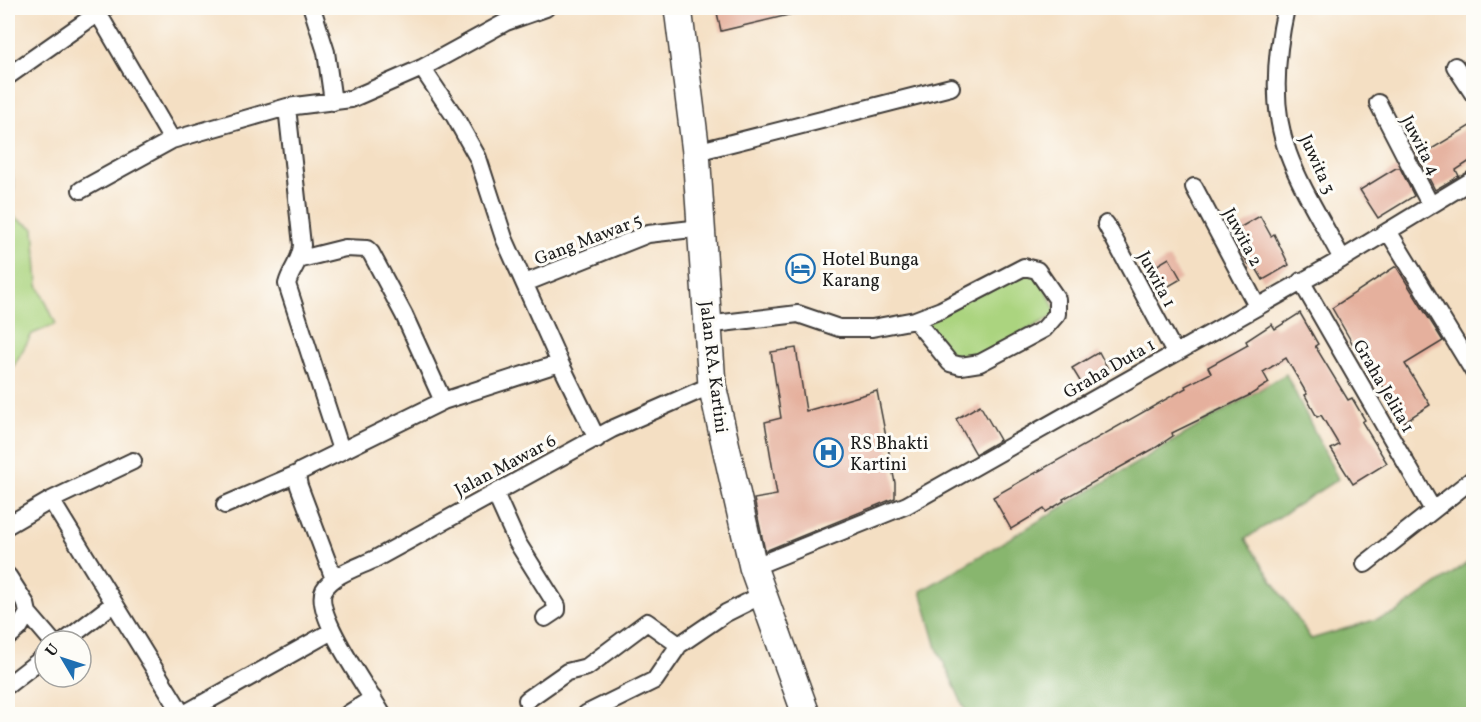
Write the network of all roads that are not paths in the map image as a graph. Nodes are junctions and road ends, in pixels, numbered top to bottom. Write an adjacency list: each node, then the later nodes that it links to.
1 (312, 8): 11 (street)
2 (546, 8): 7 (street)
3 (678, 8): 15 (main road, Jalan RA. Kartini)
4 (1286, 8): 24 (street, Juwita 3)
5 (99, 9): 8 (street); 14 (street)
6 (1455, 66): 10 (street)
7 (422, 68): 11 (street); 26 (street)
8 (8, 76)
9 (951, 87): 15 (street)
10 (1473, 94)
11 (333, 102): 13 (street)
12 (1378, 103): 19 (street, Juwita 4)
13 (287, 106): 14 (street); 23 (street)
14 (172, 140): 18 (street)
15 (696, 152): 21 (main road, Jalan RA. Kartini)
16 (1472, 184): 19 (street, Graha Duta 1)
17 (1194, 187): 27 (street, Juwita 2)
18 (81, 190)
19 (1430, 204): 22 (street, Graha Duta 1)
20 (1106, 224): 30 (street, Juwita 1)
21 (700, 228): 26 (street, Gang Mawar 5); 29 (main road, Jalan RA. Kartini)
22 (1388, 231): 24 (street, Graha Duta 1); 32 (street)
23 (301, 259): 34 (street); 36 (street)
24 (1342, 259): 25 (street, Graha Duta 1)
25 (1301, 281): 27 (street, Graha Duta 1); 43 (street, Graha Jelita 1)
26 (525, 284): 31 (street)
27 (1257, 306): 30 (street, Graha Duta 1)
28 (915, 320): 28 (street); 29 (street)
29 (706, 325): 33 (main road, Jalan RA. Kartini)
30 (1174, 353): 46 (street, Graha Duta 1)
31 (560, 363): 34 (street); 35 (street)
32 (1473, 372)
33 (712, 385): 35 (street, Jalan Mawar 6); 46 (main road, Jalan RA. Kartini)
34 (443, 402): 36 (street)
35 (597, 439): 40 (street, Jalan Mawar 6)
36 (341, 450): 38 (street)
37 (134, 460): 41 (street)
38 (298, 473): 42 (street); 48 (street)
39 (1473, 478): 43 (street)
40 (495, 492): 48 (street, Jalan Mawar 6); 52 (street)
41 (51, 501): 44 (street); 50 (street)
42 (225, 505)
43 (1433, 510): 45 (street)
44 (8, 525)
45 (1365, 564)
46 (753, 567): 49 (main road, Jalan RA. Kartini)
47 (8, 576): 51 (street)
48 (328, 586): 55 (street)
49 (762, 595): 57 (street); 66 (main road, Jalan RA. Kartini)
50 (113, 604): 54 (street); 62 (street)
51 (28, 614): 53 (street); 56 (street)
52 (545, 618)
53 (41, 629)
54 (81, 629)
55 (332, 631): 60 (street); 62 (street)
56 (8, 637)
57 (679, 645): 61 (street); 65 (street)
58 (33, 665): 59 (street)
59 (8, 685)
60 (373, 698): 63 (street); 64 (street)
61 (527, 700)
62 (183, 714)
63 (348, 714)
64 (382, 714)
65 (586, 714)
66 (806, 714)

